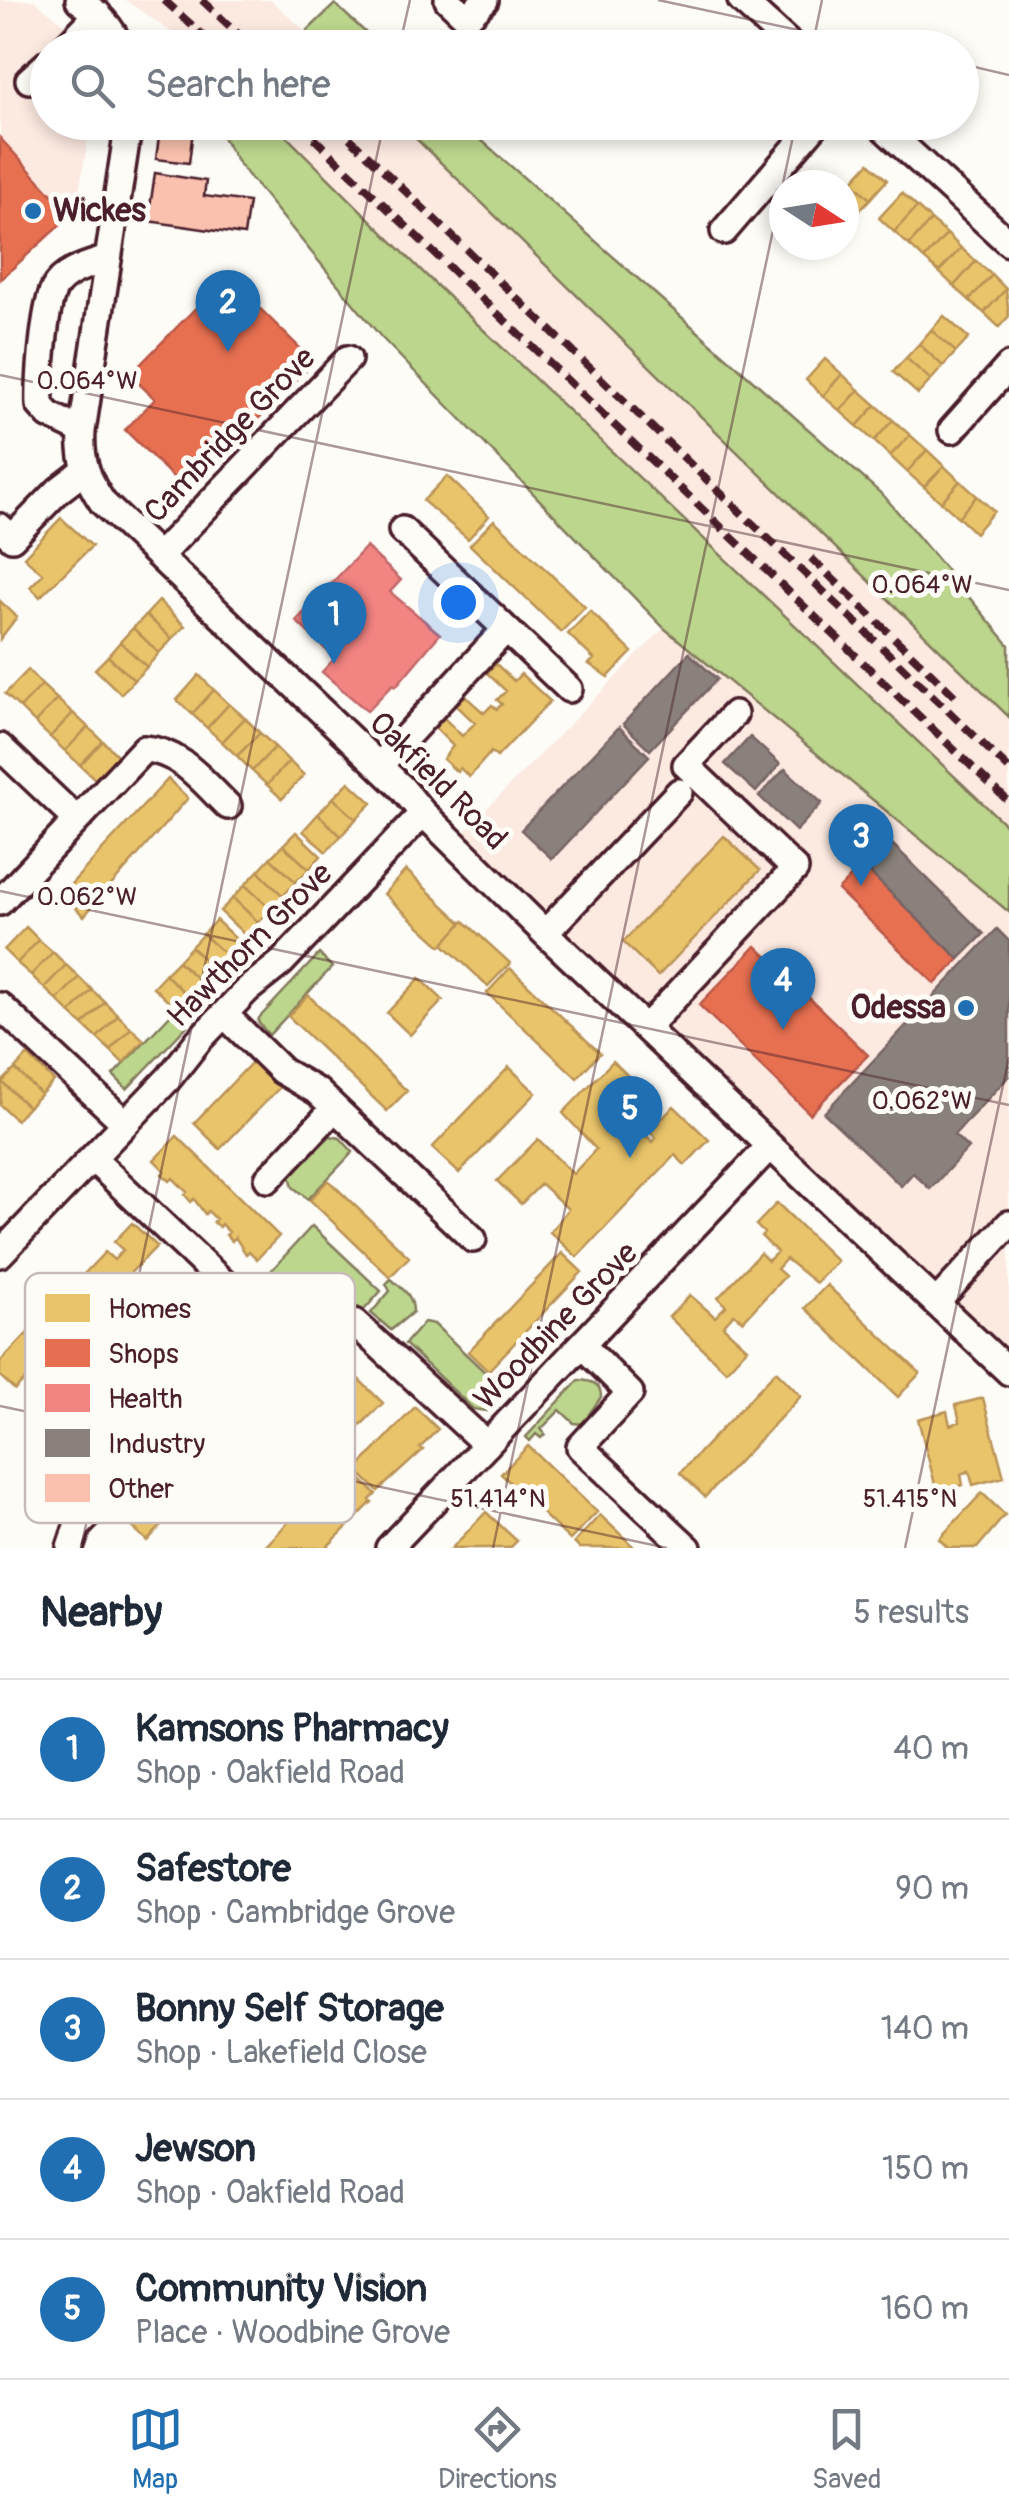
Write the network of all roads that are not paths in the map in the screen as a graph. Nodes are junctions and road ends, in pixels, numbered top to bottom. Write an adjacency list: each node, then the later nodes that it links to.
1 (448, 0): 2 (street)
2 (485, 0)
3 (740, 0): 7 (street)
4 (89, 7): 5 (street); 6 (street)
5 (76, 30)
6 (111, 30)
7 (774, 30)
8 (126, 140): 13 (street, Oakfield Road)
9 (802, 140): 11 (street)
10 (897, 140): 12 (street)
11 (724, 230)
12 (1009, 243)
13 (107, 259): 17 (street, Oakfield Road); 17 (street)
14 (348, 360): 21 (street, Cambridge Grove)
15 (1009, 366): 16 (street)
16 (952, 430)
17 (82, 431): 18 (street, Oakfield Road)
18 (85, 470): 19 (street); 21 (street, Oakfield Road)
19 (0, 527)
20 (402, 530): 22 (street)
21 (158, 556): 26 (street, Oakfield Road)
22 (506, 630): 23 (street); 26 (street)
23 (569, 690)
24 (734, 714): 35 (street)
25 (0, 748): 30 (street)
26 (379, 766): 29 (street, Oakfield Road)
27 (679, 792): 32 (street)
28 (228, 806): 30 (street)
29 (422, 813): 32 (street, Oakfield Road); 34 (street, Hawthorn Grove)
30 (77, 820): 31 (street)
31 (0, 902)
32 (545, 932): 35 (street, Oakfield Road)
33 (0, 1006): 37 (street)
34 (224, 1014): 36 (street); 37 (street, Hawthorn Grove)
35 (646, 1028): 38 (street, Oakfield Road)
36 (334, 1110): 40 (street); 42 (street)
37 (125, 1123): 39 (street, Hawthorn Grove)
38 (770, 1147): 45 (street, Oakfield Road); 47 (street, Woodbine Grove)
39 (92, 1158): 43 (street, Hawthorn Grove); 44 (street)
40 (268, 1179)
41 (1009, 1224): 45 (street)
42 (473, 1239)
43 (0, 1254)
44 (212, 1273)
45 (936, 1303): 48 (street, Oakfield Road)
46 (355, 1323): 49 (street)
47 (582, 1345): 49 (street, Woodbine Grove); 53 (street)
48 (1009, 1372)
49 (487, 1446): 52 (street, Woodbine Grove)
50 (82, 1523): 51 (street)
51 (70, 1548)
52 (389, 1548)
53 (688, 1548)

